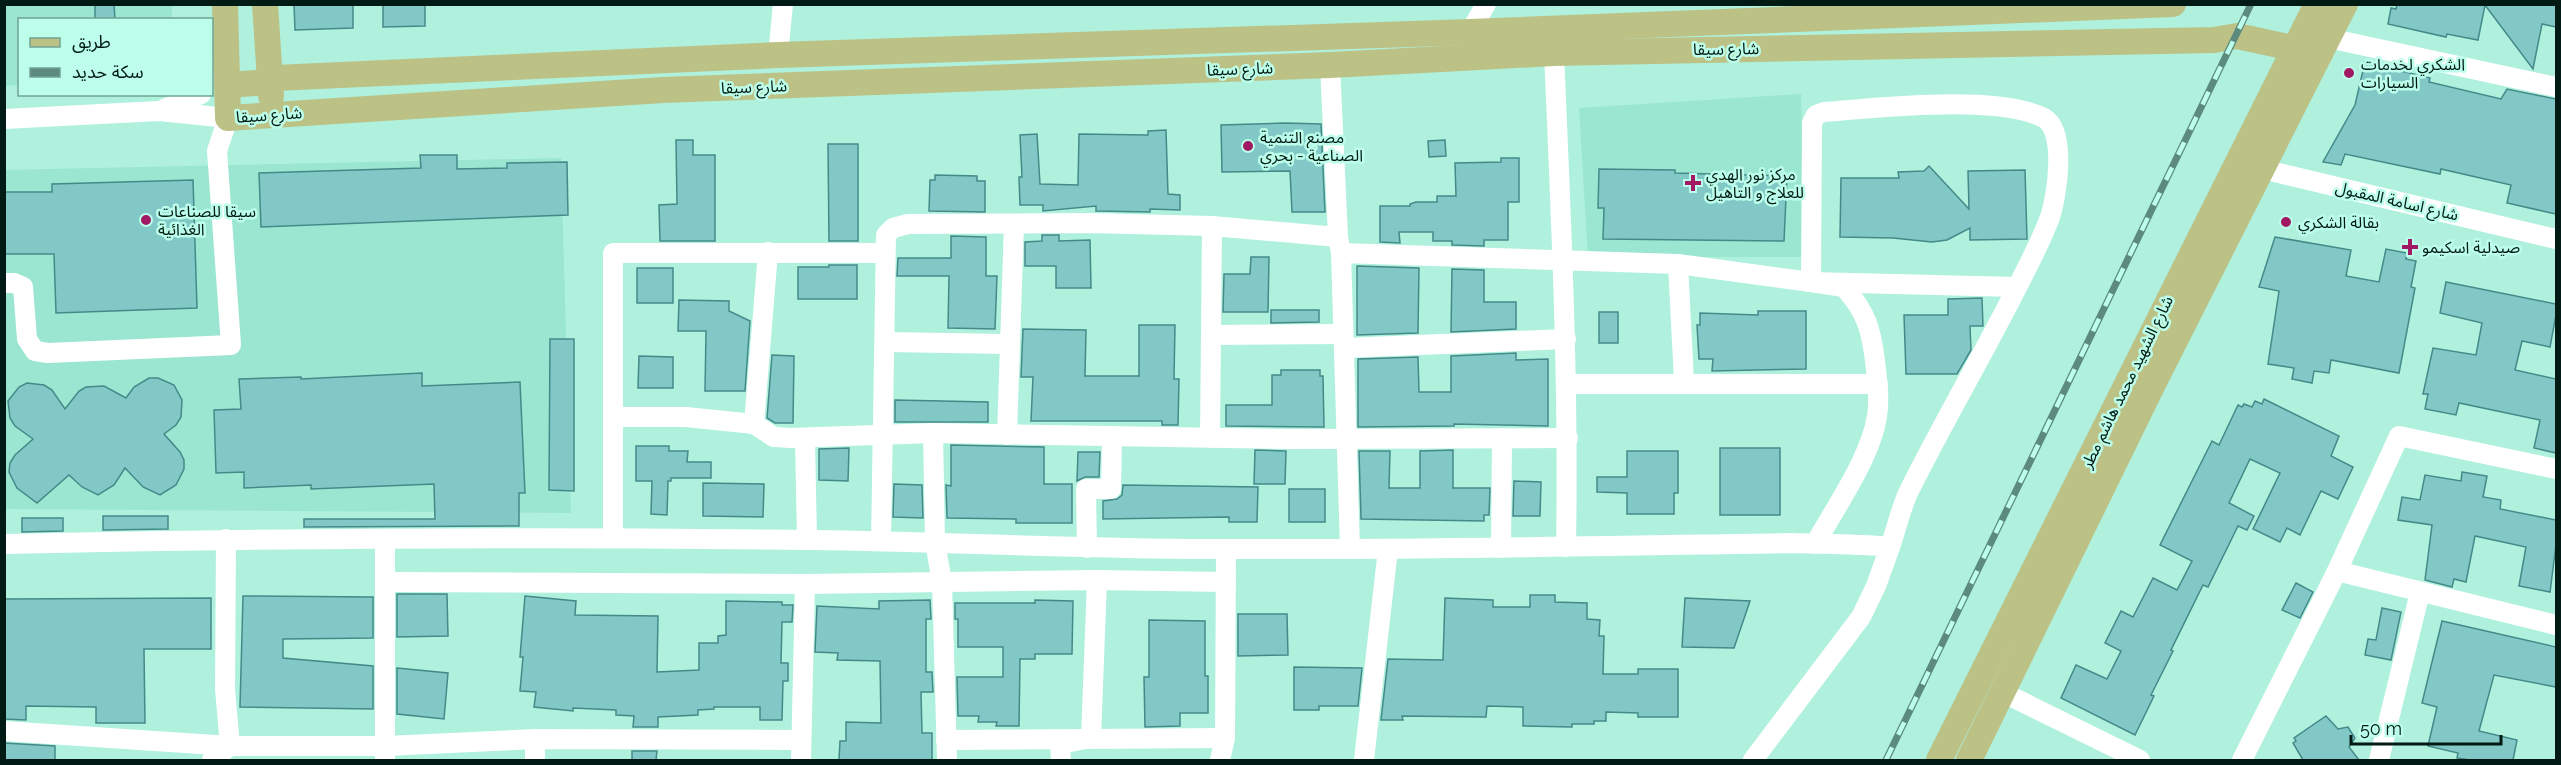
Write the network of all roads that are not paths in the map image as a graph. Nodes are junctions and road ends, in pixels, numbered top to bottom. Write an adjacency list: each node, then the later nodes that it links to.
1 (225, 4): 16 (main road)
2 (265, 4): 14 (main road)
3 (783, 4): 12 (street)
4 (1486, 4): 8 (street)
5 (2173, 4): 8 (main road, شارع سيقا)
6 (2314, 5): 7 (main road); 10 (main road, شارع الشهيد محمد هاشم مطر)
7 (2344, 6): 9 (main road, شارع الشهيد محمد هاشم مطر)
8 (1470, 32): 12 (main road, شارع سيقا)
9 (2324, 46): 10 (main road, شارع سيقا); 15 (street); 22 (main road, شارع الشهيد محمد هاشم مطر)
10 (2295, 49): 11 (main road, شارع سيقا); 22 (main road, شارع الشهيد محمد هاشم مطر)
11 (1554, 53): 13 (main road, شارع سيقا); 29 (street)
12 (778, 55): 14 (main road, شارع سيقا)
13 (1330, 65): 19 (main road, شارع سيقا); 26 (street)
14 (270, 82): 16 (main road, شارع سيقا); 19 (main road)
15 (2556, 87)
16 (219, 88): 20 (main road)
17 (196, 96): 18 (street, شارع سيقا)
18 (159, 111): 20 (street, شارع سيقا); 21 (street, شارع سيقا)
19 (273, 114): 20 (main road, شارع سيقا)
20 (228, 118): 32 (street)
21 (4, 119)
22 (2251, 164): 25 (street, شارع اسامة المقبول); 77 (main road, شارع الشهيد محمد هاشم مطر); 94 (main road, شارع الشهيد محمد هاشم مطر)
23 (1014, 224): 24 (street); 28 (street); 38 (street)
24 (1212, 226): 26 (street); 34 (street)
25 (2556, 239)
26 (1340, 245): 29 (street); 36 (street)
27 (768, 252): 28 (street); 42 (street); 43 (street)
28 (885, 253): 37 (street)
29 (1562, 259): 30 (street); 35 (street)
30 (1678, 264): 31 (street); 39 (street)
31 (1811, 282): 33 (street); 33 (street); 41 (street)
32 (4, 283)
33 (2017, 287): 63 (street)
34 (1211, 335): 36 (street); 49 (street)
35 (1566, 339): 36 (street); 40 (street)
36 (1344, 341): 52 (street)
37 (885, 342): 38 (street); 44 (street)
38 (1009, 344): 46 (street)
39 (1684, 382): 40 (street); 41 (street)
40 (1567, 384): 51 (street)
41 (1878, 384): 61 (street)
42 (614, 417): 43 (street); 54 (street)
43 (754, 424): 48 (street)
44 (881, 434): 45 (street); 48 (street); 58 (street)
45 (933, 434): 46 (street); 59 (street)
46 (1008, 435): 47 (street)
47 (1112, 437): 49 (street); 64 (street)
48 (805, 438): 57 (street)
49 (1210, 438): 52 (street)
50 (1502, 438): 51 (street); 52 (street); 65 (street)
51 (1568, 438): 62 (street)
52 (1347, 439): 67 (street)
53 (2556, 469): 69 (street)
54 (613, 538): 56 (street); 57 (street)
55 (226, 539): 56 (street); 60 (street); 84 (street)
56 (385, 540): 71 (street)
57 (807, 540): 58 (street)
58 (881, 541): 59 (street)
59 (935, 542): 64 (street); 72 (street)
60 (4, 544)
61 (1815, 544): 62 (street); 63 (street)
62 (1566, 547): 65 (street)
63 (1890, 547): 93 (street)
64 (1087, 548): 66 (street)
65 (1501, 548): 68 (street)
66 (1226, 549): 67 (street); 73 (street)
67 (1350, 549): 68 (street)
68 (1388, 549): 92 (street)
69 (2337, 571): 75 (street); 97 (street)
70 (1097, 580): 72 (street); 73 (street); 79 (street)
71 (385, 582): 74 (street); 85 (street)
72 (942, 582): 74 (street); 83 (street)
73 (1226, 582): 80 (street)
74 (805, 584): 82 (street)
75 (2420, 592): 76 (street); 98 (street)
76 (2556, 625)
77 (2002, 692): 95 (main road, شارع الشهيد محمد هاشم مطر); 96 (street)
78 (4, 731): 84 (street)
79 (1091, 738): 80 (street); 83 (street); 90 (street)
80 (1226, 738): 91 (street)
81 (535, 739): 82 (street); 85 (street); 87 (street)
82 (801, 740): 88 (street)
83 (946, 740): 89 (street)
84 (230, 746): 85 (street); 86 (street)
85 (385, 753)
86 (212, 760)
87 (535, 760)
88 (801, 760)
89 (946, 760)
90 (1061, 760)
91 (1220, 760)
92 (1364, 760)
93 (1753, 760)
94 (1939, 760)
95 (1969, 760)
96 (2140, 760)
97 (2242, 760)
98 (2379, 760)

